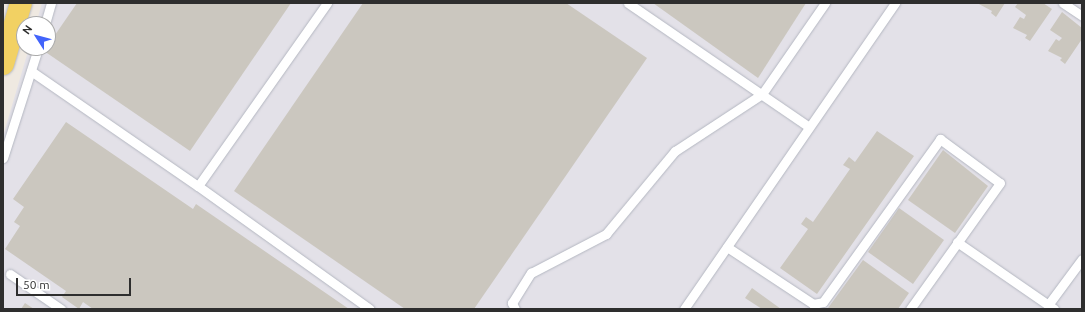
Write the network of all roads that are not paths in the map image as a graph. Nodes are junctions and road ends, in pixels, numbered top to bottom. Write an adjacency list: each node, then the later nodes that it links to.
1 (21, 3): 11 (main road)
2 (51, 3): 8 (lane)
3 (327, 3): 16 (lane)
4 (628, 3): 13 (lane)
5 (825, 3): 13 (lane)
6 (895, 3): 14 (lane)
7 (1063, 3): 9 (lane)
8 (47, 16)
9 (1082, 16)
10 (36, 56): 12 (lane)
11 (3, 64)
12 (31, 71): 15 (lane); 16 (lane)
13 (762, 94): 14 (lane); 25 (lane)
14 (809, 127): 18 (lane)
15 (3, 158)
16 (198, 186): 24 (lane)
17 (957, 242): 21 (lane); 22 (lane); 27 (lane)
18 (727, 248): 21 (lane); 26 (lane)
19 (1082, 259): 22 (lane)
20 (10, 274): 23 (lane)
21 (821, 307)
22 (1051, 307)
23 (61, 309)
24 (370, 309)
25 (515, 309)
26 (684, 309)
27 (910, 309)

